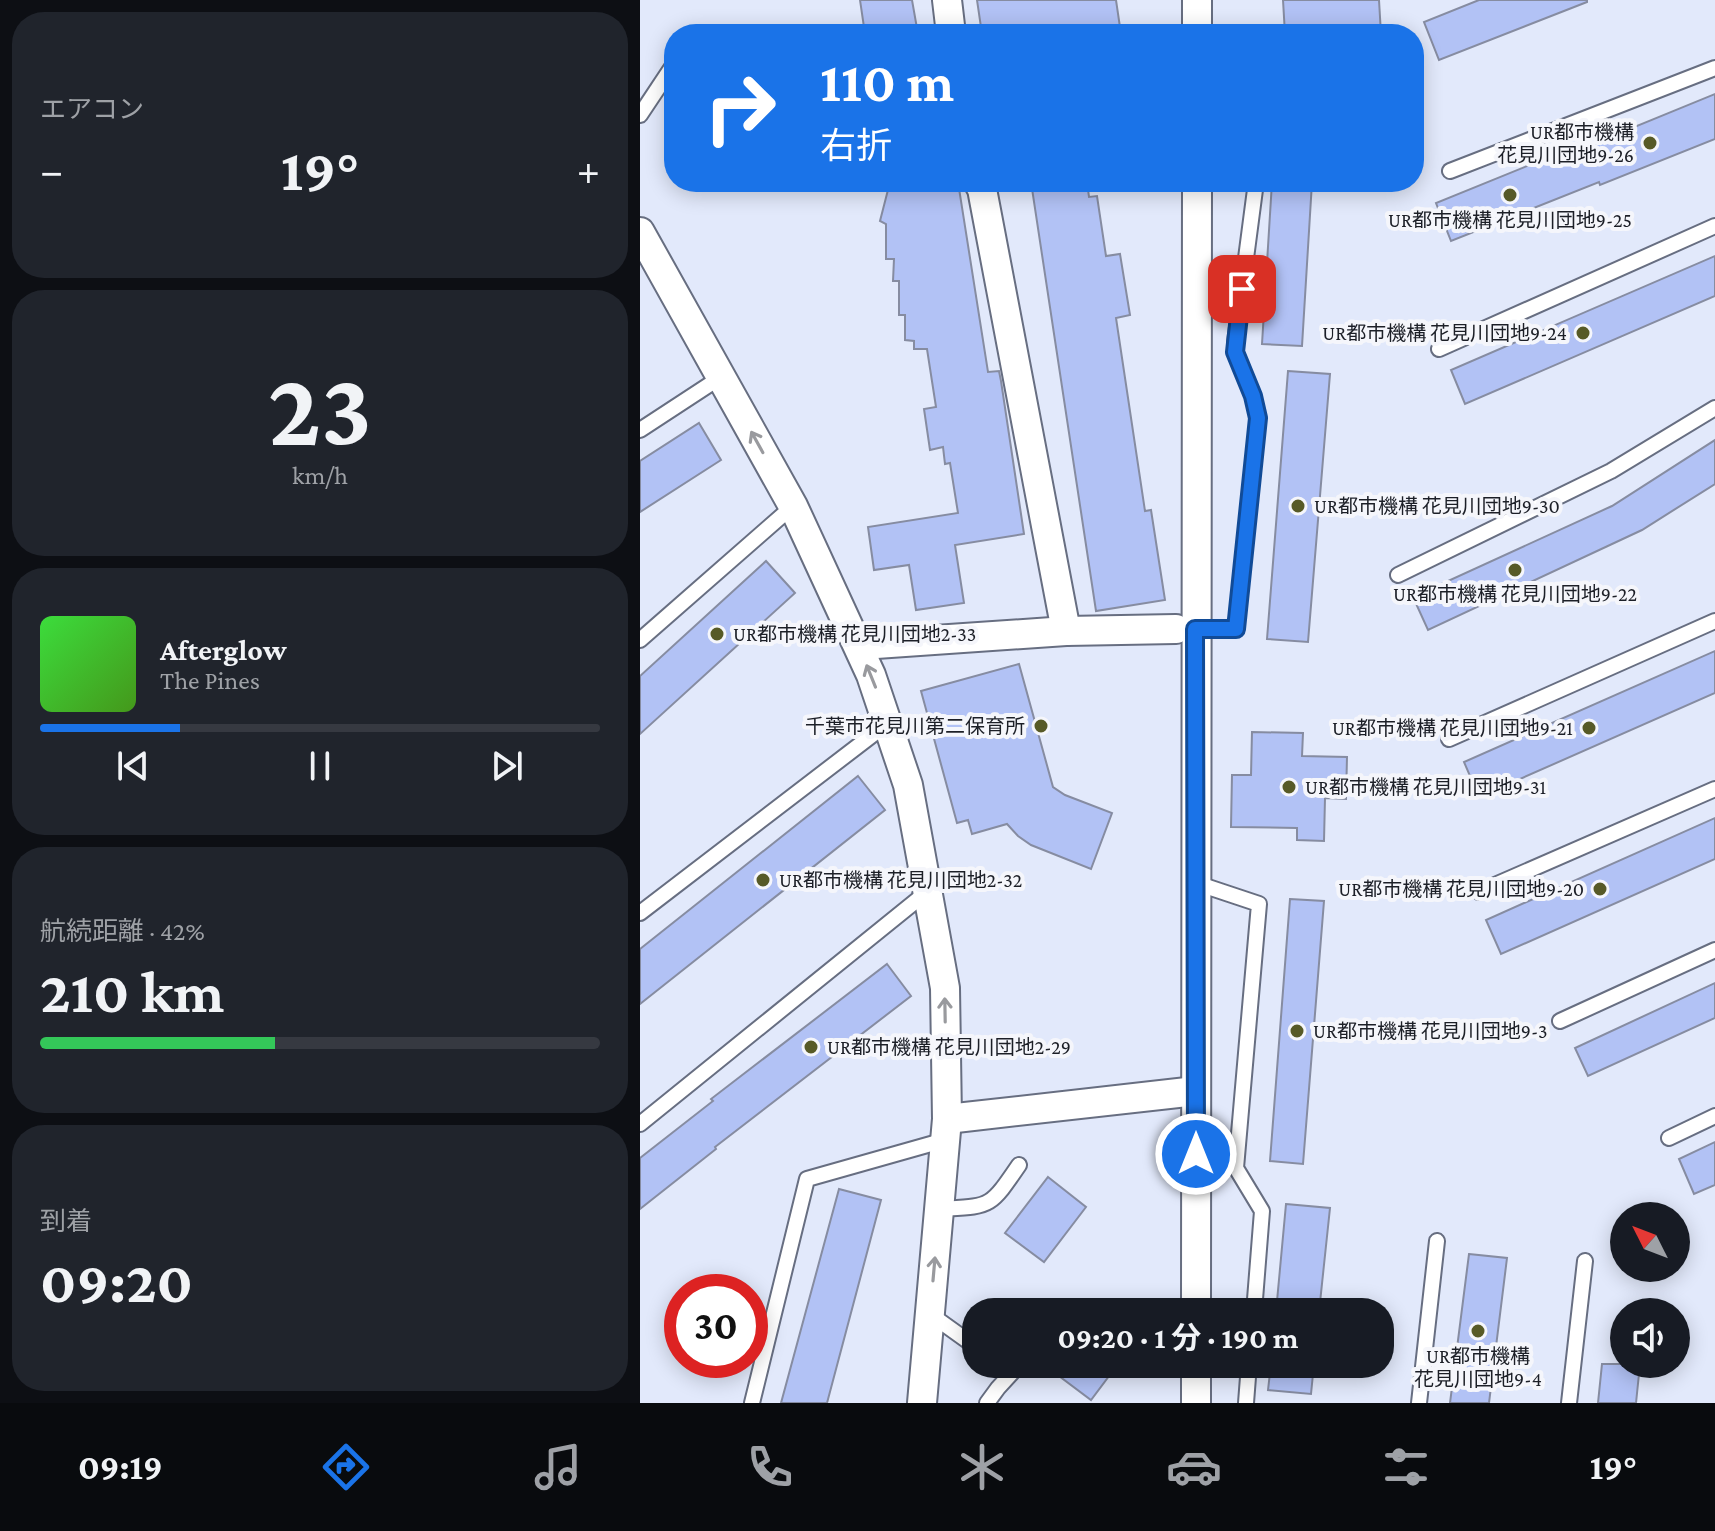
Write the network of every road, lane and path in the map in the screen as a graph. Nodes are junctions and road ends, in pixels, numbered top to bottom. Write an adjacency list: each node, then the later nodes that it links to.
1 (947, 0): 3 (street)
2 (1197, 0): 4 (street)
3 (950, 24)
4 (1197, 24)
5 (1715, 68): 8 (lane)
6 (664, 79): 7 (lane)
7 (640, 115)
8 (1450, 171)
9 (983, 192): 22 (street)
10 (1197, 192): 21 (street)
11 (1255, 192): 21 (lane)
12 (1715, 226): 14 (lane)
13 (642, 241): 15 (street)
14 (1439, 349)
15 (721, 377): 17 (lane); 18 (street, one-way to 15)
16 (1715, 408): 19 (lane)
17 (640, 430)
18 (793, 506): 23 (lane); 25 (street, one-way to 18)
19 (1398, 575)
20 (1715, 621): 26 (lane)
21 (1186, 629): 22 (street); 28 (street)
22 (1066, 631): 24 (street)
23 (640, 640)
24 (876, 644)
25 (888, 723): 29 (street); 31 (lane)
26 (1449, 739)
27 (1715, 789): 30 (lane)
28 (1196, 883): 34 (street); 44 (lane)
29 (928, 892): 36 (lane); 37 (street, one-way to 29)
30 (1479, 892)
31 (640, 913)
32 (1715, 950): 33 (lane)
33 (1560, 1021)
34 (1196, 1091): 37 (street); 43 (street)
35 (1715, 1116): 38 (lane)
36 (640, 1124)
37 (946, 1130): 40 (street); 50 (lane)
38 (1669, 1138)
39 (1019, 1165): 40 (lane)
40 (939, 1209): 45 (street, one-way to 40)
41 (1437, 1241): 55 (lane)
42 (1585, 1261): 56 (lane)
43 (1196, 1298)
44 (1255, 1298)
45 (930, 1314): 46 (lane); 51 (street)
46 (962, 1337)
47 (1002, 1378): 52 (lane)
48 (1196, 1378): 53 (street)
49 (1248, 1378): 54 (lane)
50 (752, 1403)
51 (922, 1403)
52 (987, 1403)
53 (1196, 1403)
54 (1246, 1403)
55 (1419, 1403)
56 (1569, 1403)

